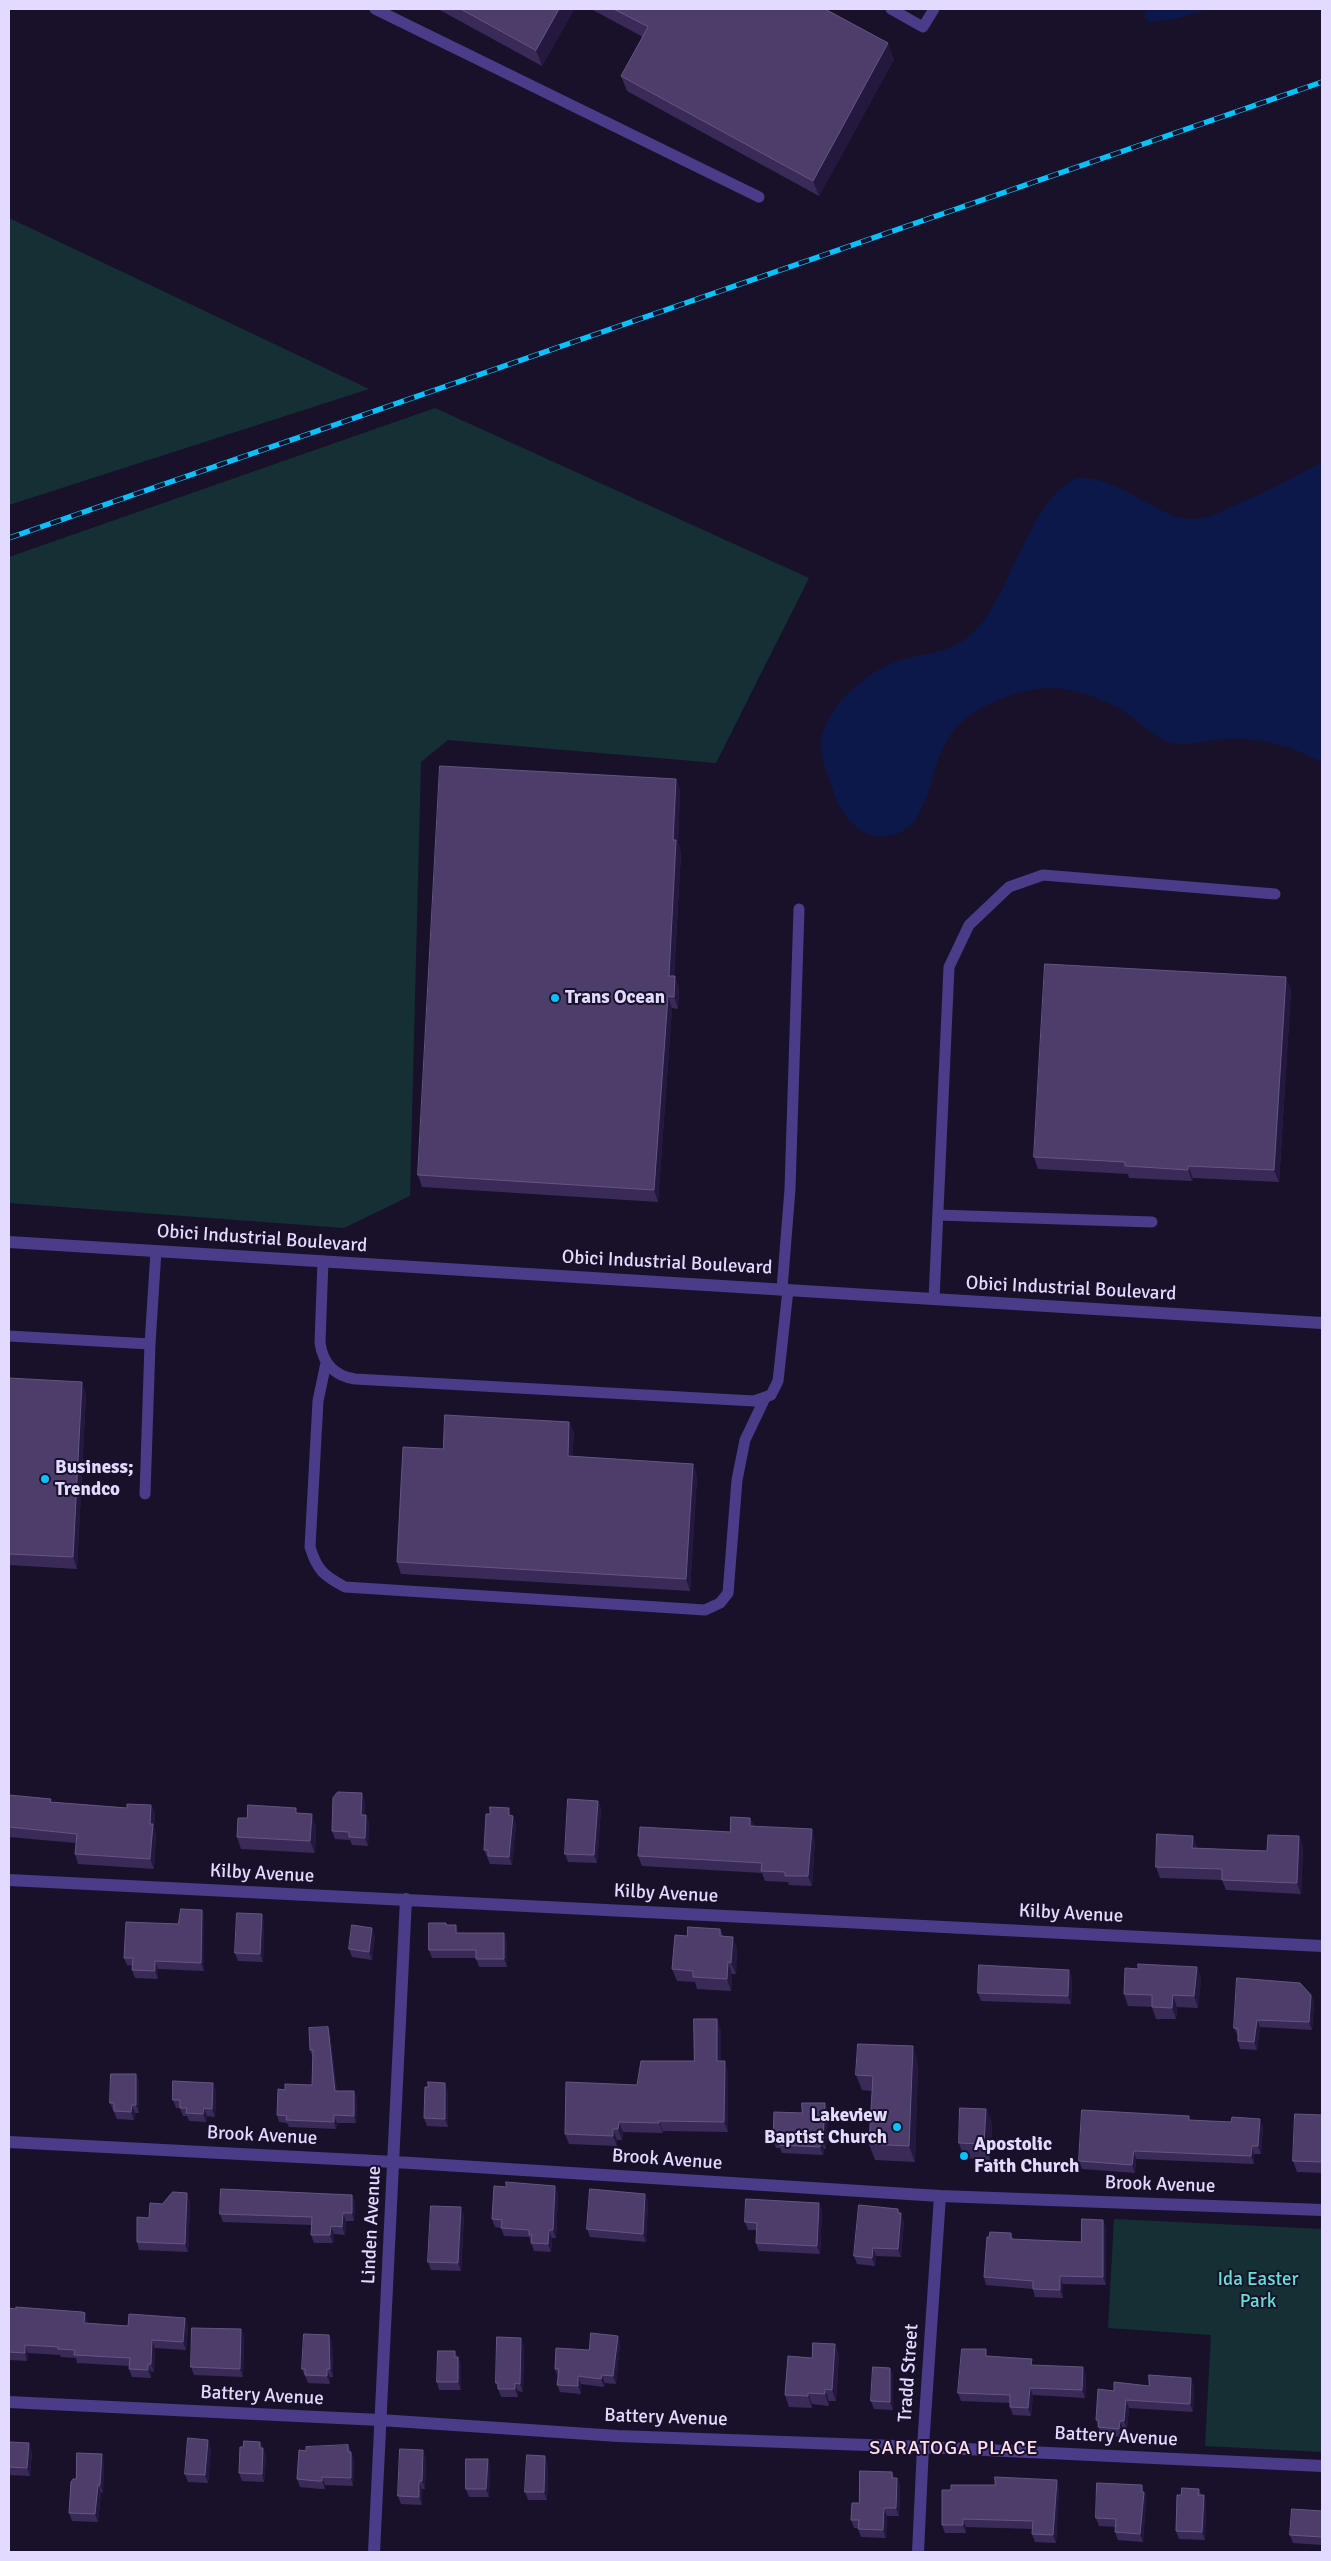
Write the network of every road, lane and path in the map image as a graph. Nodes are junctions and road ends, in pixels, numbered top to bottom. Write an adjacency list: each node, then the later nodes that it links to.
1 (375, 9): 4 (lane)
2 (890, 9): 3 (lane)
3 (934, 9)
4 (759, 197)
5 (1275, 894): 7 (lane)
6 (799, 908): 12 (lane)
7 (938, 1214): 8 (lane); 13 (lane)
8 (1152, 1222)
9 (9, 1242): 10 (street, Obici Industrial Boulevard)
10 (156, 1251): 11 (street, Obici Industrial Boulevard); 16 (lane)
11 (323, 1262): 12 (street, Obici Industrial Boulevard); 17 (lane)
12 (785, 1289): 13 (street, Obici Industrial Boulevard); 18 (lane)
13 (934, 1299): 14 (street, Obici Industrial Boulevard)
14 (1322, 1322)
15 (9, 1336): 16 (lane)
16 (150, 1344): 19 (lane)
17 (326, 1363): 18 (lane); 18 (lane)
18 (765, 1398)
19 (145, 1494)
20 (9, 1880): 21 (street, Kilby Avenue)
21 (406, 1899): 22 (street, Kilby Avenue); 24 (street, Linden Avenue)
22 (1322, 1946)
23 (9, 2142): 24 (street, Brook Avenue)
24 (395, 2162): 25 (street, Brook Avenue); 28 (street, Linden Avenue)
25 (940, 2196): 26 (street, Brook Avenue); 29 (street, Tradd Street)
26 (1322, 2210)
27 (9, 2402): 28 (street, Battery Avenue)
28 (380, 2420): 29 (street, Battery Avenue); 31 (street, Linden Avenue)
29 (923, 2447): 30 (street, Battery Avenue); 32 (street, Tradd Street)
30 (1322, 2466)
31 (374, 2552)
32 (918, 2552)

